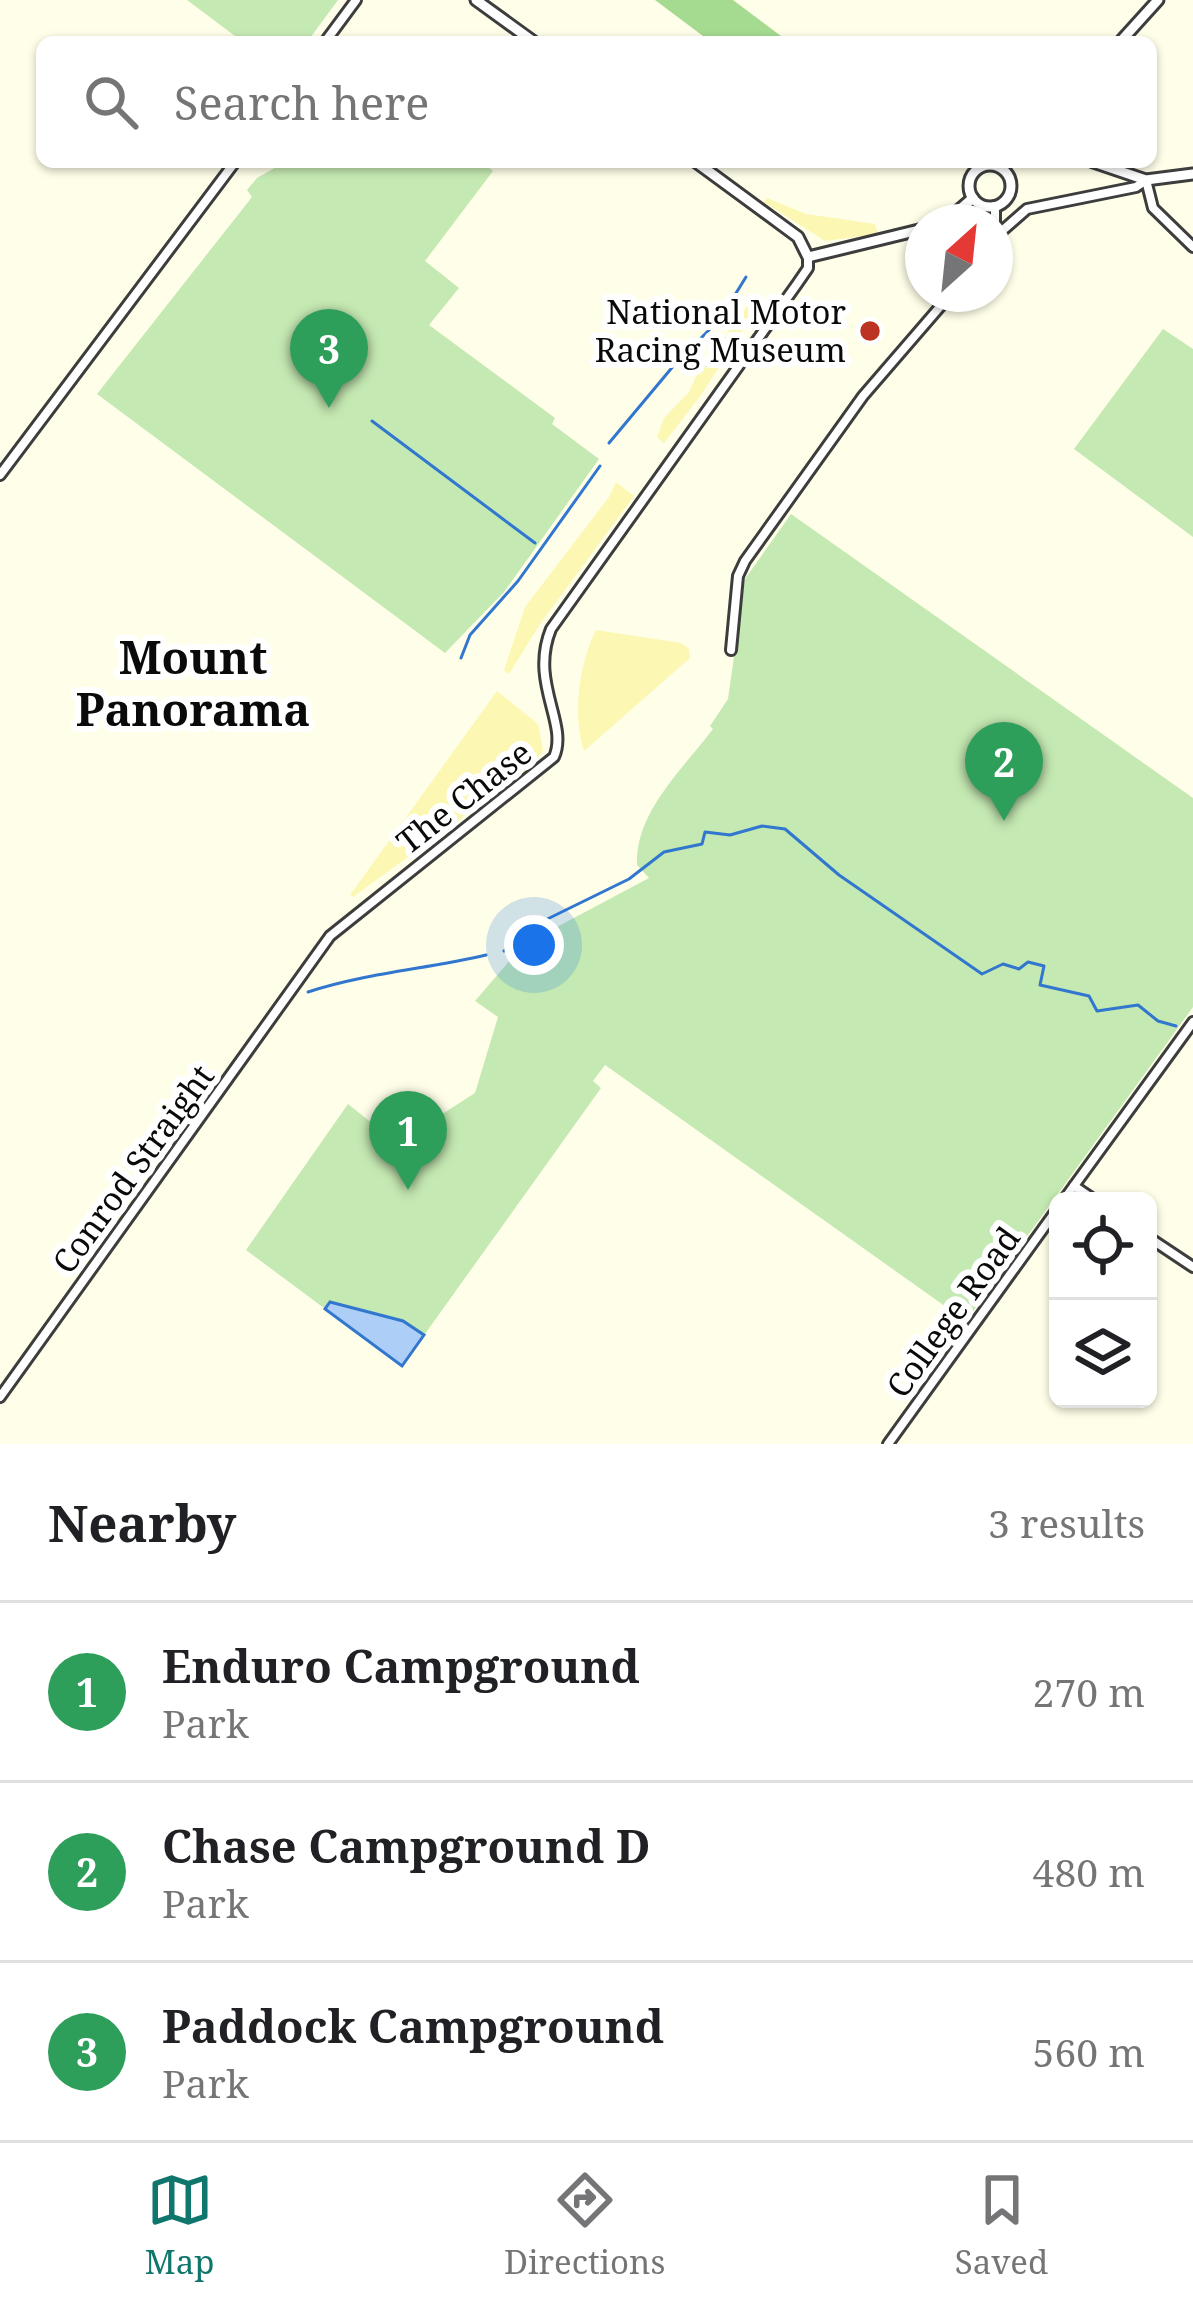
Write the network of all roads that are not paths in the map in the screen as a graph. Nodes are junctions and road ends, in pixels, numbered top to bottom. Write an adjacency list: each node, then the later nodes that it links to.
1 (356, 0): 4 (street)
2 (476, 0): 5 (street)
3 (1158, 0): 6 (street)
4 (330, 36)
5 (526, 36)
6 (1125, 36)
7 (231, 168): 23 (street)
8 (704, 168): 21 (street)
9 (980, 168): 14 (street)
10 (1008, 168): 17 (street)
11 (1111, 168): 13 (street)
12 (1193, 174): 13 (street)
13 (1146, 180): 18 (street); 20 (street)
14 (973, 198): 15 (street); 16 (street)
15 (966, 204)
16 (980, 204)
17 (999, 204)
18 (1013, 220)
19 (905, 233): 21 (street)
20 (1193, 247)
21 (808, 257): 25 (street, The Chase)
22 (935, 312): 24 (street)
23 (0, 475)
24 (731, 650)
25 (305, 970): 33 (street, Conrod Straight)
26 (1193, 1022): 27 (street, College Road)
27 (1074, 1186): 28 (street, College Road); 29 (street)
28 (1070, 1192)
29 (1083, 1192)
30 (1049, 1221): 34 (street, College Road)
31 (1157, 1243): 32 (street)
32 (1193, 1268)
33 (0, 1397)
34 (888, 1444)

